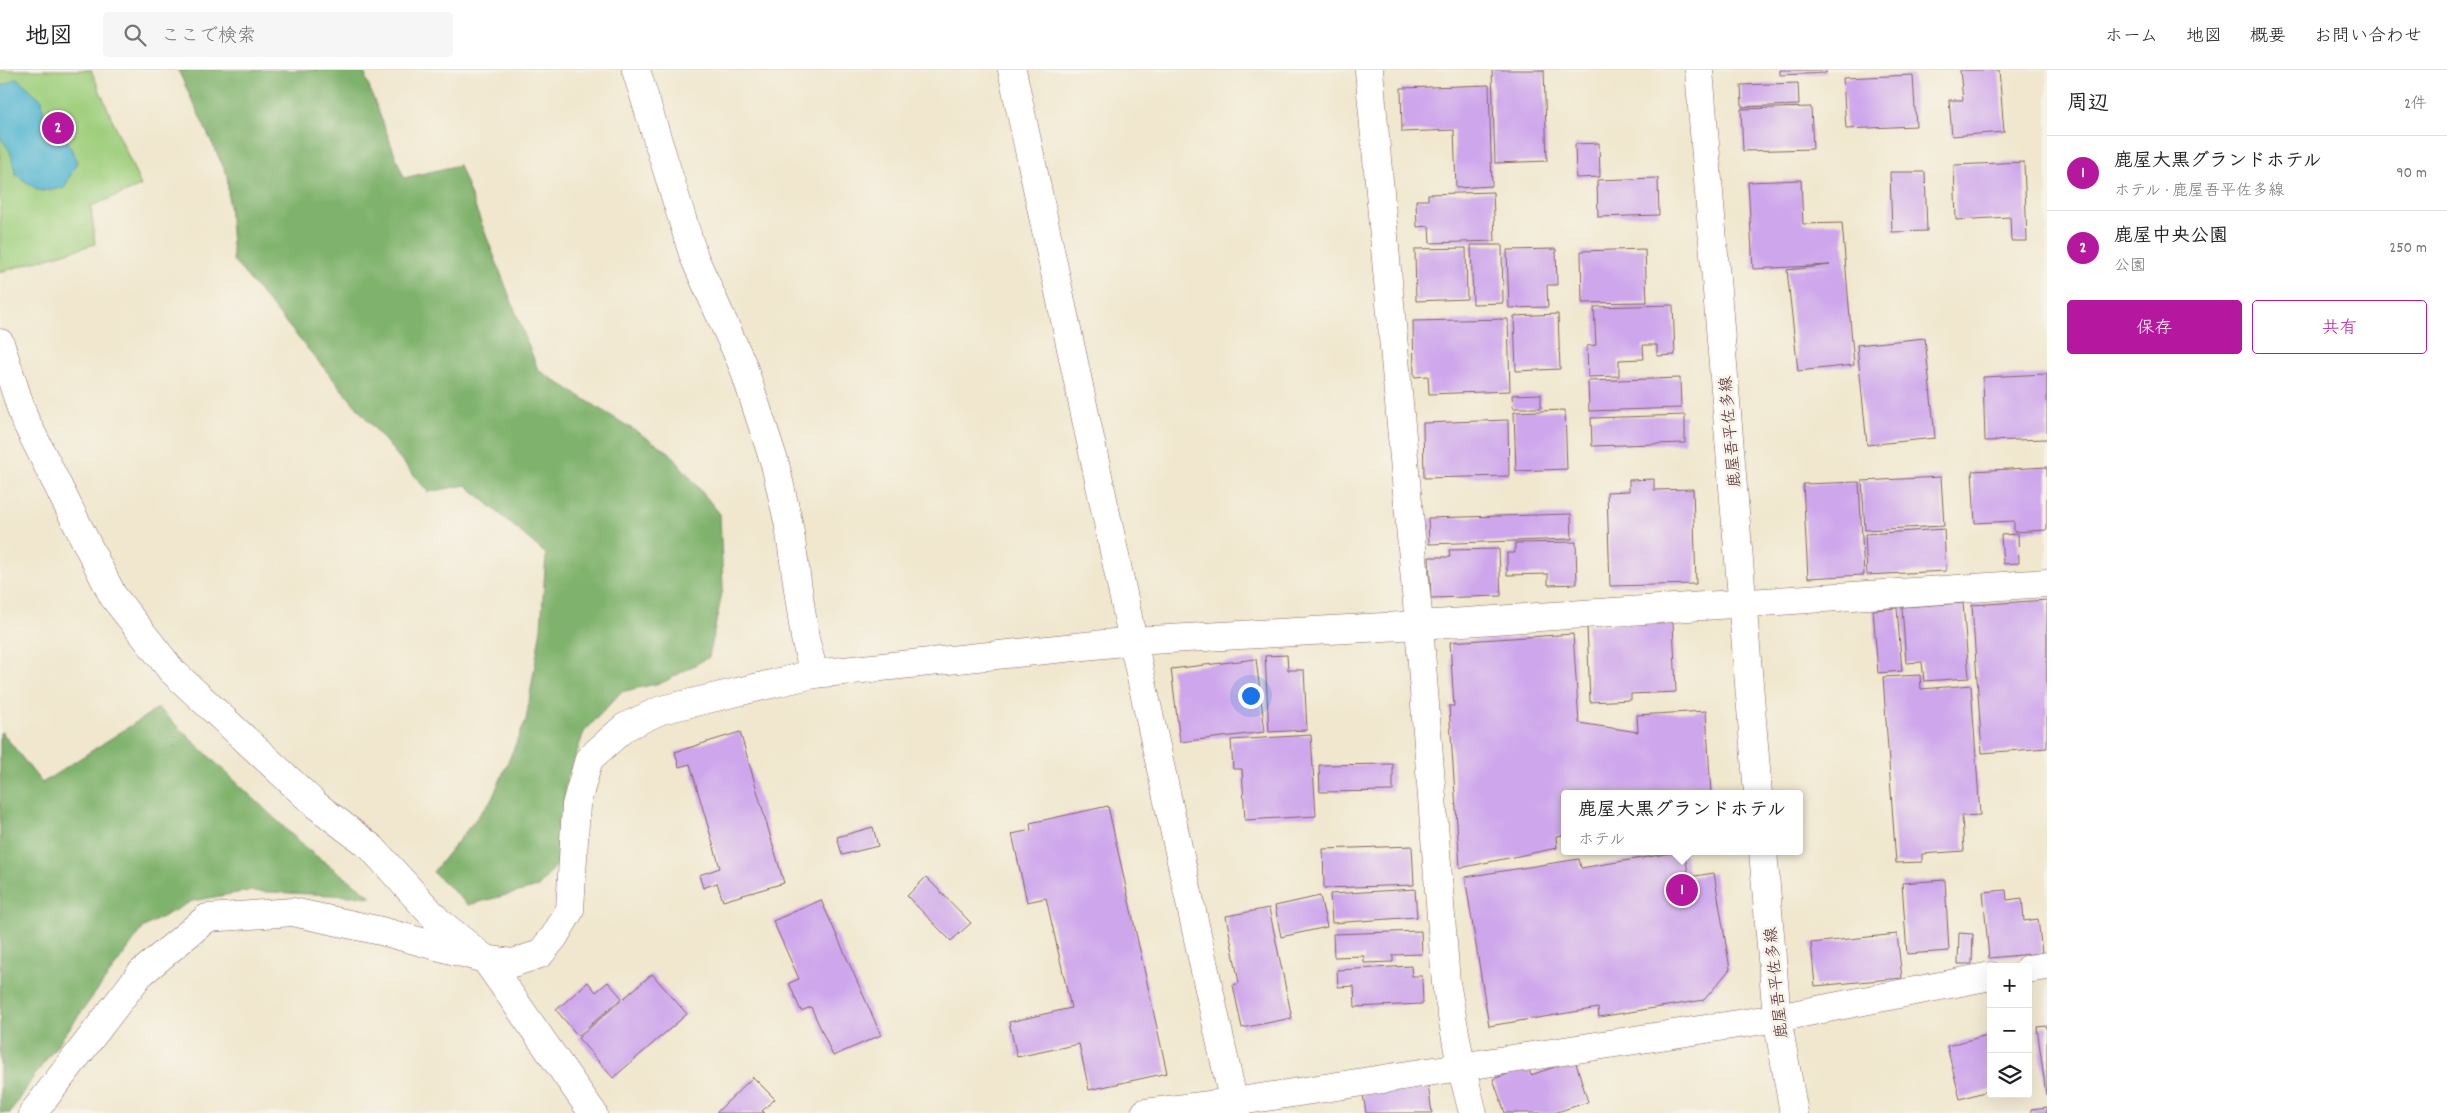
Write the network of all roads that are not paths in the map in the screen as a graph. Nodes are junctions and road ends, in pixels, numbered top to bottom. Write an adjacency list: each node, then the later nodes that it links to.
1 (643, 70): 10 (street)
2 (1012, 70): 9 (street)
3 (1369, 70): 8 (street)
4 (1699, 70): 7 (street, 鹿屋吾平佐多線)
5 (0, 343): 13 (street)
6 (2047, 582): 7 (street)
7 (1743, 603): 8 (street); 11 (street, 鹿屋吾平佐多線)
8 (1419, 625): 9 (street); 18 (street)
9 (1132, 641): 10 (street); 19 (street)
10 (814, 674): 13 (street)
11 (1758, 790)
12 (1763, 855): 17 (street, 鹿屋吾平佐多線)
13 (485, 959): 20 (street); 21 (street)
14 (2047, 966): 15 (street)
15 (2032, 968)
16 (1987, 977): 17 (street)
17 (1777, 1018): 18 (street); 24 (street, 鹿屋吾平佐多線)
18 (1461, 1066): 19 (street); 23 (street)
19 (1235, 1108): 22 (street)
20 (33, 1113)
21 (593, 1113)
22 (1145, 1113)
23 (1473, 1113)
24 (1794, 1113)

